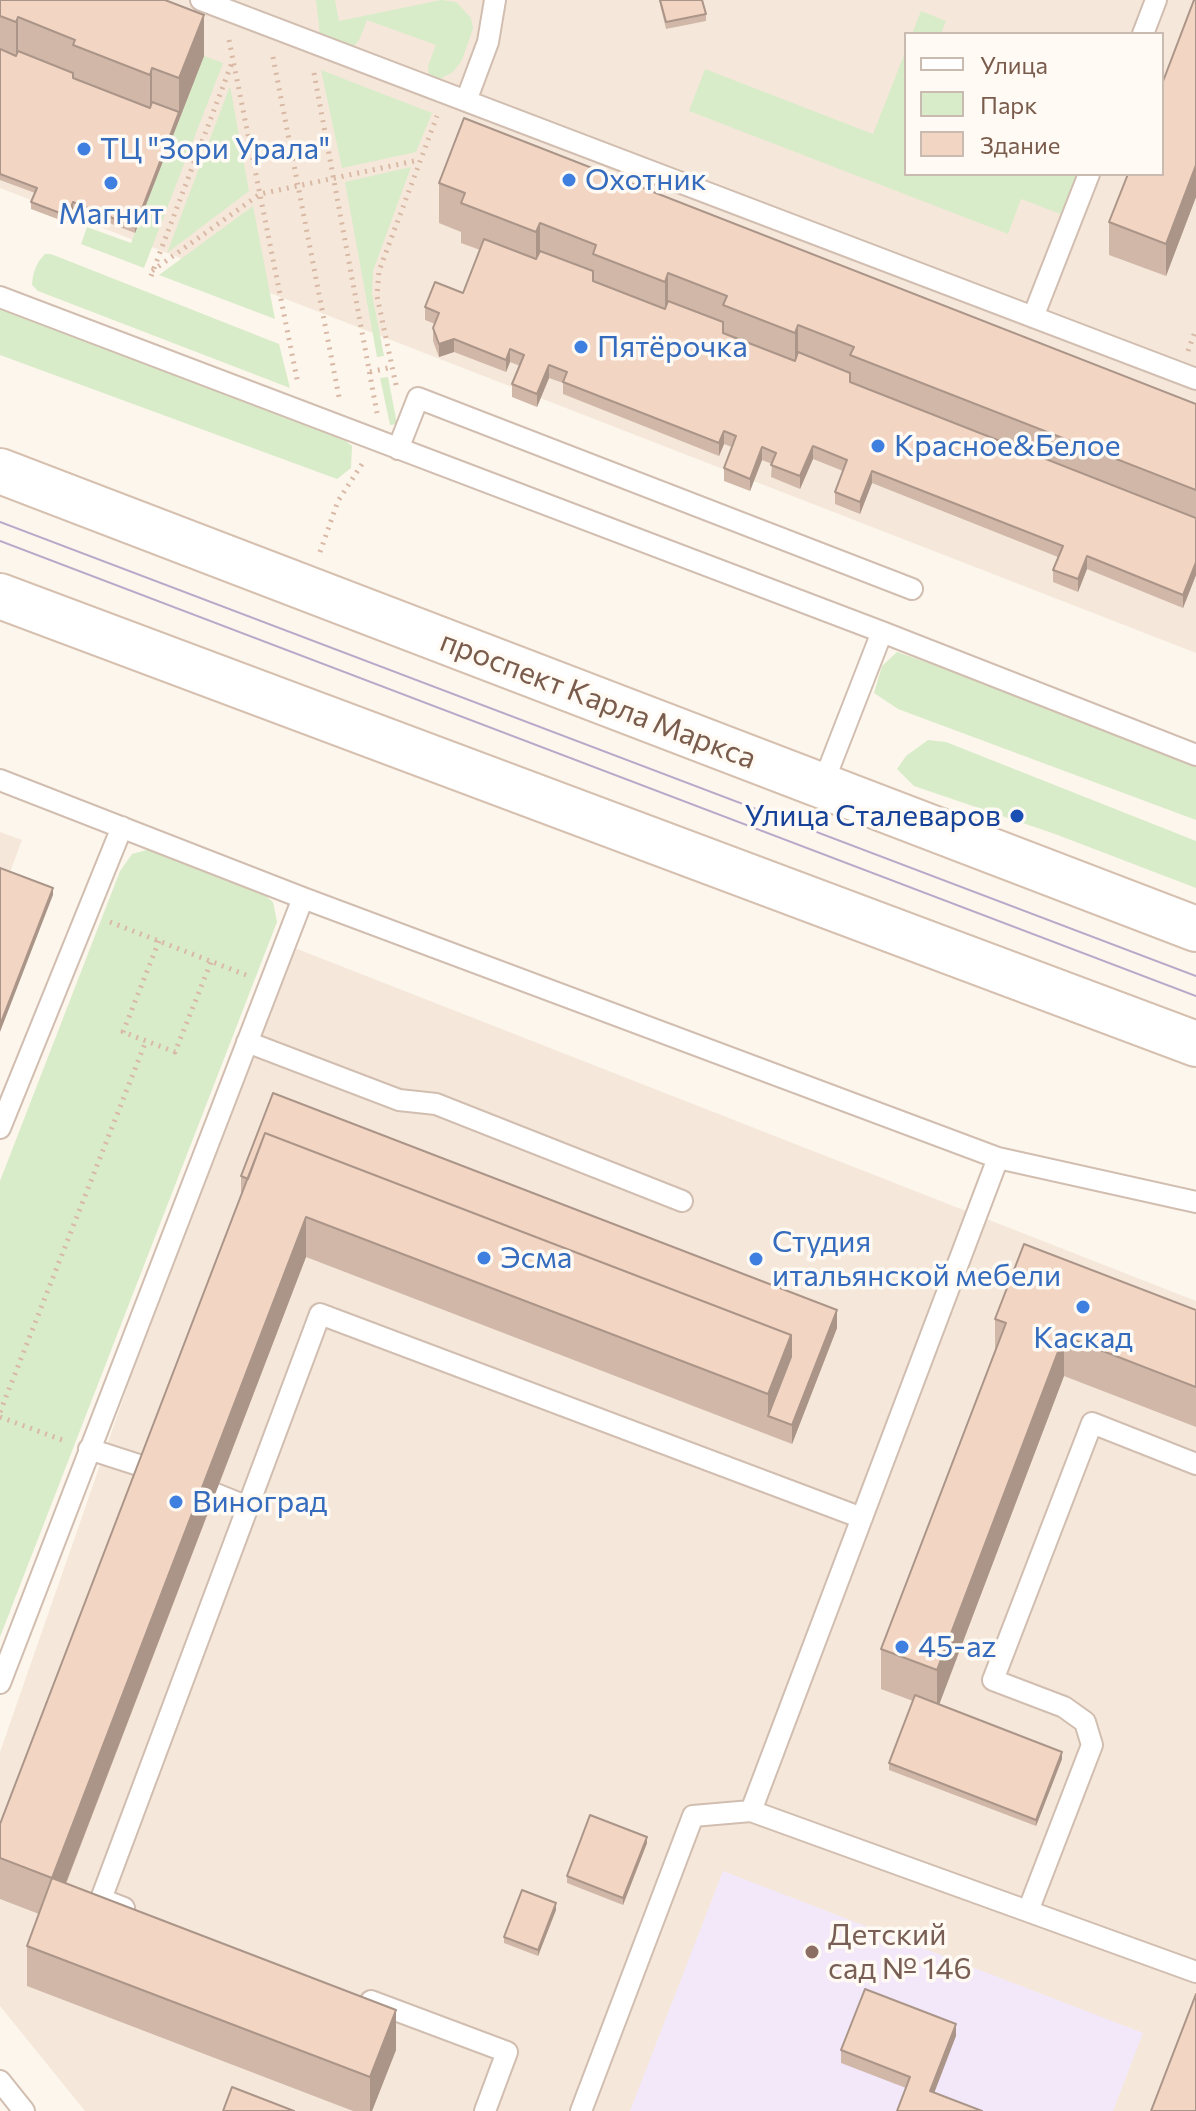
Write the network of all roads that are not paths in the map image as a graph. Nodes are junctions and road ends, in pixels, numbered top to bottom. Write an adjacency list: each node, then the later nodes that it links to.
1 (201, 0): 5 (lane)
2 (495, 0): 5 (lane)
3 (1156, 0): 4 (lane)
4 (1144, 32)
5 (466, 101): 8 (lane)
6 (1088, 176): 8 (lane)
7 (0, 297): 10 (lane)
8 (1033, 317): 9 (lane)
9 (1196, 379)
10 (401, 440): 12 (lane); 14 (lane)
11 (0, 471): 17 (main road, проспект Карла Маркса)
12 (912, 589)
13 (0, 596): 22 (main road)
14 (882, 632): 15 (lane); 17 (lane)
15 (1196, 755)
16 (0, 780): 18 (lane)
17 (822, 786): 20 (main road, проспект Карла Маркса)
18 (122, 827): 19 (lane); 23 (lane)
19 (303, 898): 21 (lane); 24 (lane)
20 (1196, 929)
21 (247, 1042): 25 (lane); 27 (lane)
22 (1196, 1044)
23 (0, 1128)
24 (998, 1158): 26 (lane); 32 (lane)
25 (682, 1201)
26 (1196, 1202)
27 (89, 1449): 29 (lane); 33 (lane)
28 (1196, 1464): 35 (lane)
29 (151, 1469)
30 (216, 1494): 31 (lane)
31 (248, 1507): 32 (lane); 36 (lane)
32 (862, 1518): 34 (lane)
33 (0, 1683)
34 (751, 1811): 35 (lane); 42 (lane)
35 (1028, 1911): 37 (lane)
36 (144, 1916)
37 (1196, 1972)
38 (347, 1992): 41 (lane)
39 (0, 2081): 40 (lane)
40 (24, 2111)
41 (485, 2111)
42 (581, 2111)

